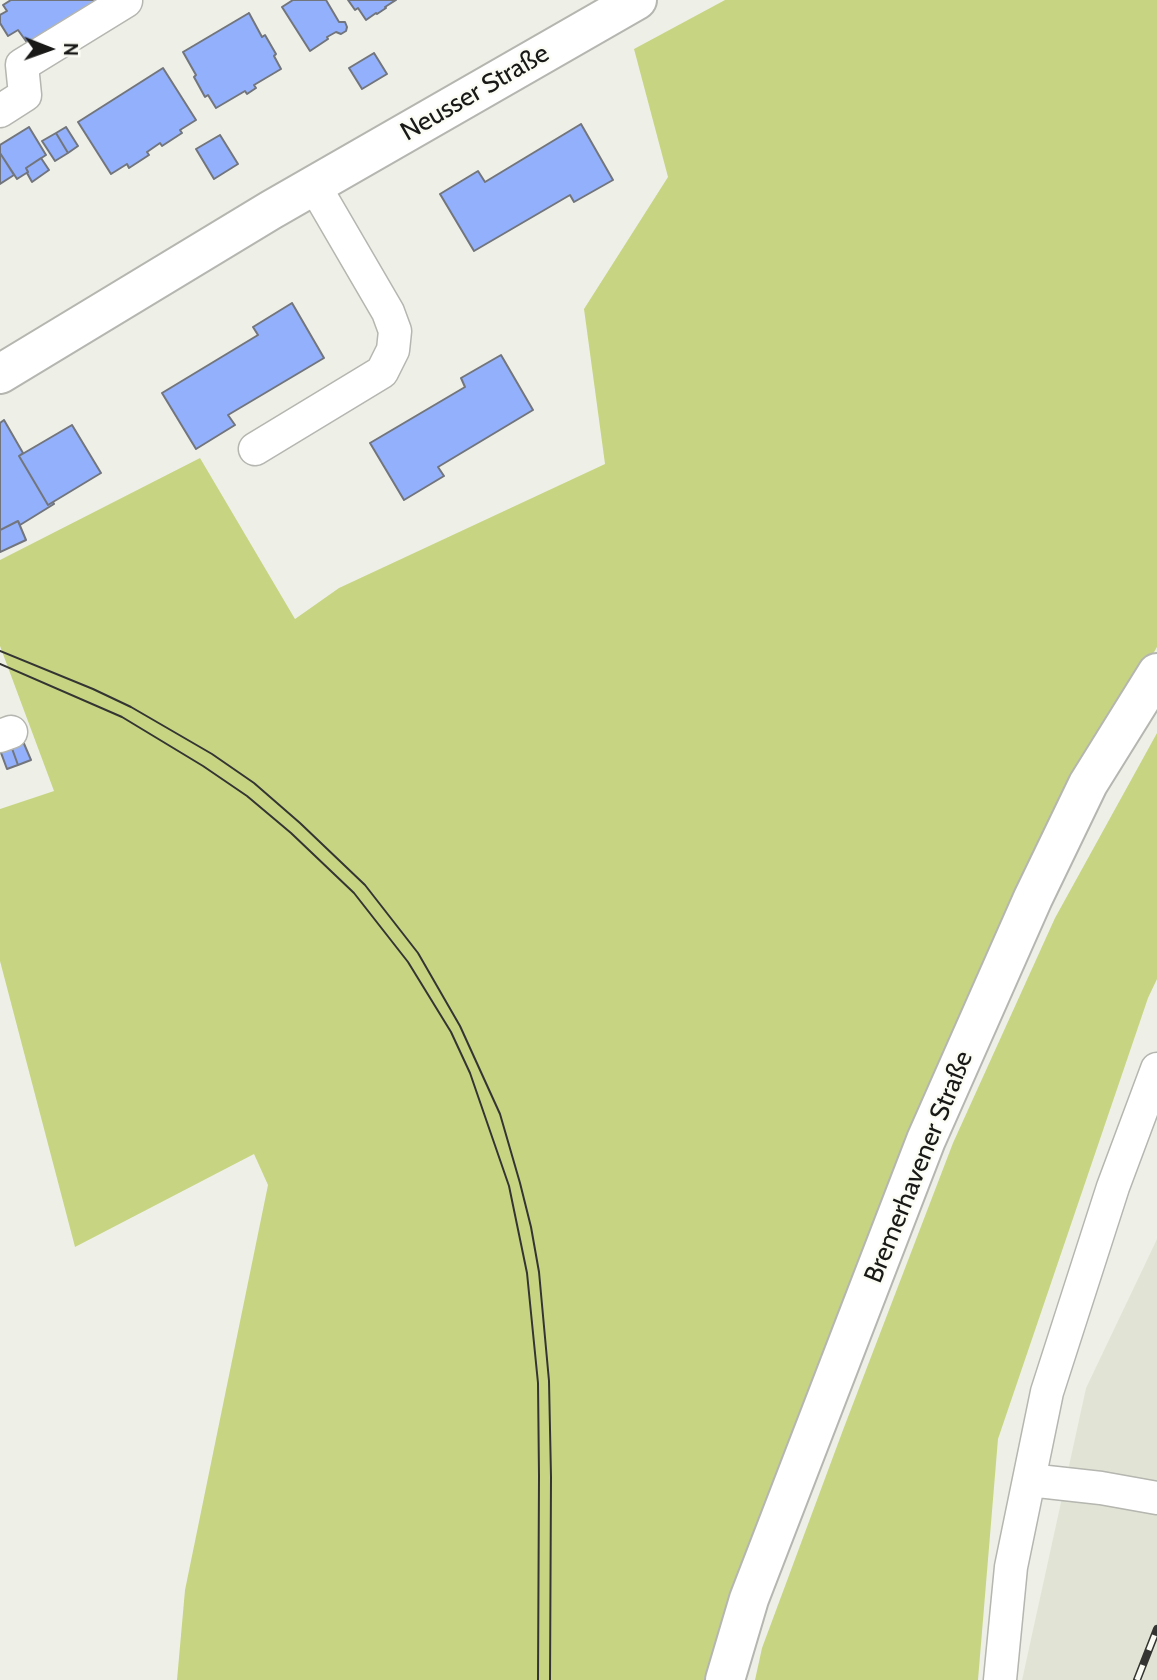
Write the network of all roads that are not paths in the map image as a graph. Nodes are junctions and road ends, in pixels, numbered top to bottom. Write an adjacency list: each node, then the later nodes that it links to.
1 (637, 0): 4 (main road, Neusser Straße)
2 (126, 2): 3 (lane)
3 (12, 103)
4 (314, 186): 5 (main road, Neusser Straße); 6 (lane)
5 (0, 373)
6 (256, 449)
7 (1157, 673): 11 (main road, Bremerhavener Straße)
8 (1157, 1069): 9 (lane)
9 (1029, 1480): 10 (lane); 12 (lane)
10 (1157, 1498)
11 (725, 1680)
12 (1000, 1680)

